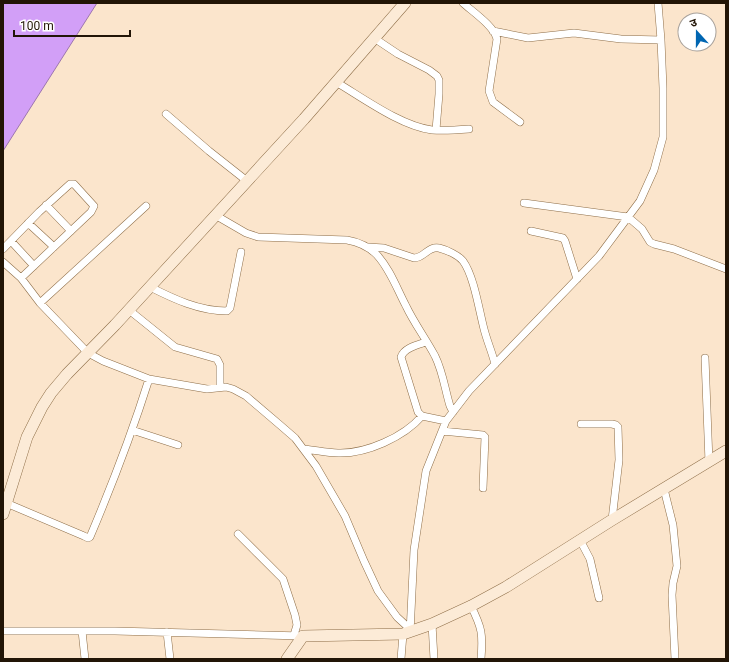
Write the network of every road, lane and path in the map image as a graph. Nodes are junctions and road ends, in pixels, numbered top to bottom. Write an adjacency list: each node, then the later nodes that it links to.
1 (405, 3): 5 (main road)
2 (463, 3): 4 (street)
3 (658, 3): 6 (street)
4 (493, 31): 6 (street); 9 (street)
5 (374, 38): 7 (main road); 11 (street)
6 (661, 40): 17 (street)
7 (336, 82): 11 (street); 12 (main road)
8 (166, 114): 12 (street)
9 (520, 122)
10 (470, 129): 11 (street)
11 (436, 130)
12 (247, 181): 16 (main road)
13 (524, 202): 17 (street)
14 (46, 205): 18 (street); 19 (street); 19 (street)
15 (146, 206): 32 (street)
16 (215, 215): 23 (street); 31 (main road)
17 (628, 217): 28 (street); 30 (street)
18 (28, 223): 21 (street); 22 (street)
19 (71, 231): 22 (street)
20 (531, 231): 30 (street)
21 (11, 241): 24 (street); 27 (street)
22 (54, 247): 27 (street)
23 (368, 247): 34 (street); 37 (street)
24 (3, 249)
25 (241, 252): 31 (street)
26 (3, 262): 29 (street)
27 (34, 266): 29 (street)
28 (726, 269)
29 (21, 278): 32 (street)
30 (577, 280): 37 (street)
31 (150, 287): 33 (main road)
32 (40, 303): 35 (street)
33 (128, 310): 35 (main road); 39 (street)
34 (426, 342): 40 (street); 41 (street)
35 (88, 353): 38 (street); 52 (main road)
36 (705, 358): 49 (street)
37 (495, 364): 40 (street)
38 (149, 379): 39 (street); 44 (street)
39 (220, 387): 47 (street)
40 (453, 412): 42 (street)
41 (422, 416): 42 (street); 47 (street)
42 (446, 421): 45 (street)
43 (581, 424): 53 (street)
44 (132, 430): 46 (street); 52 (street)
45 (442, 431): 50 (street); 62 (street)
46 (178, 444)
47 (304, 449): 62 (street)
48 (726, 452): 49 (main road)
49 (709, 462): 51 (main road)
50 (483, 488)
51 (664, 489): 53 (main road); 70 (street)
52 (5, 508)
53 (612, 520): 55 (main road)
54 (238, 534): 63 (street)
55 (580, 540): 56 (street); 57 (main road)
56 (599, 598)
57 (471, 606): 58 (main road); 69 (street)
58 (432, 624): 62 (main road); 68 (street)
59 (3, 631): 60 (street)
60 (82, 631): 61 (street); 64 (street)
61 (167, 632): 63 (street); 65 (street)
62 (408, 632): 63 (main road); 67 (street)
63 (299, 636): 66 (main road)
64 (85, 659)
65 (170, 659)
66 (287, 659)
67 (402, 659)
68 (434, 659)
69 (481, 659)
70 (675, 659)

